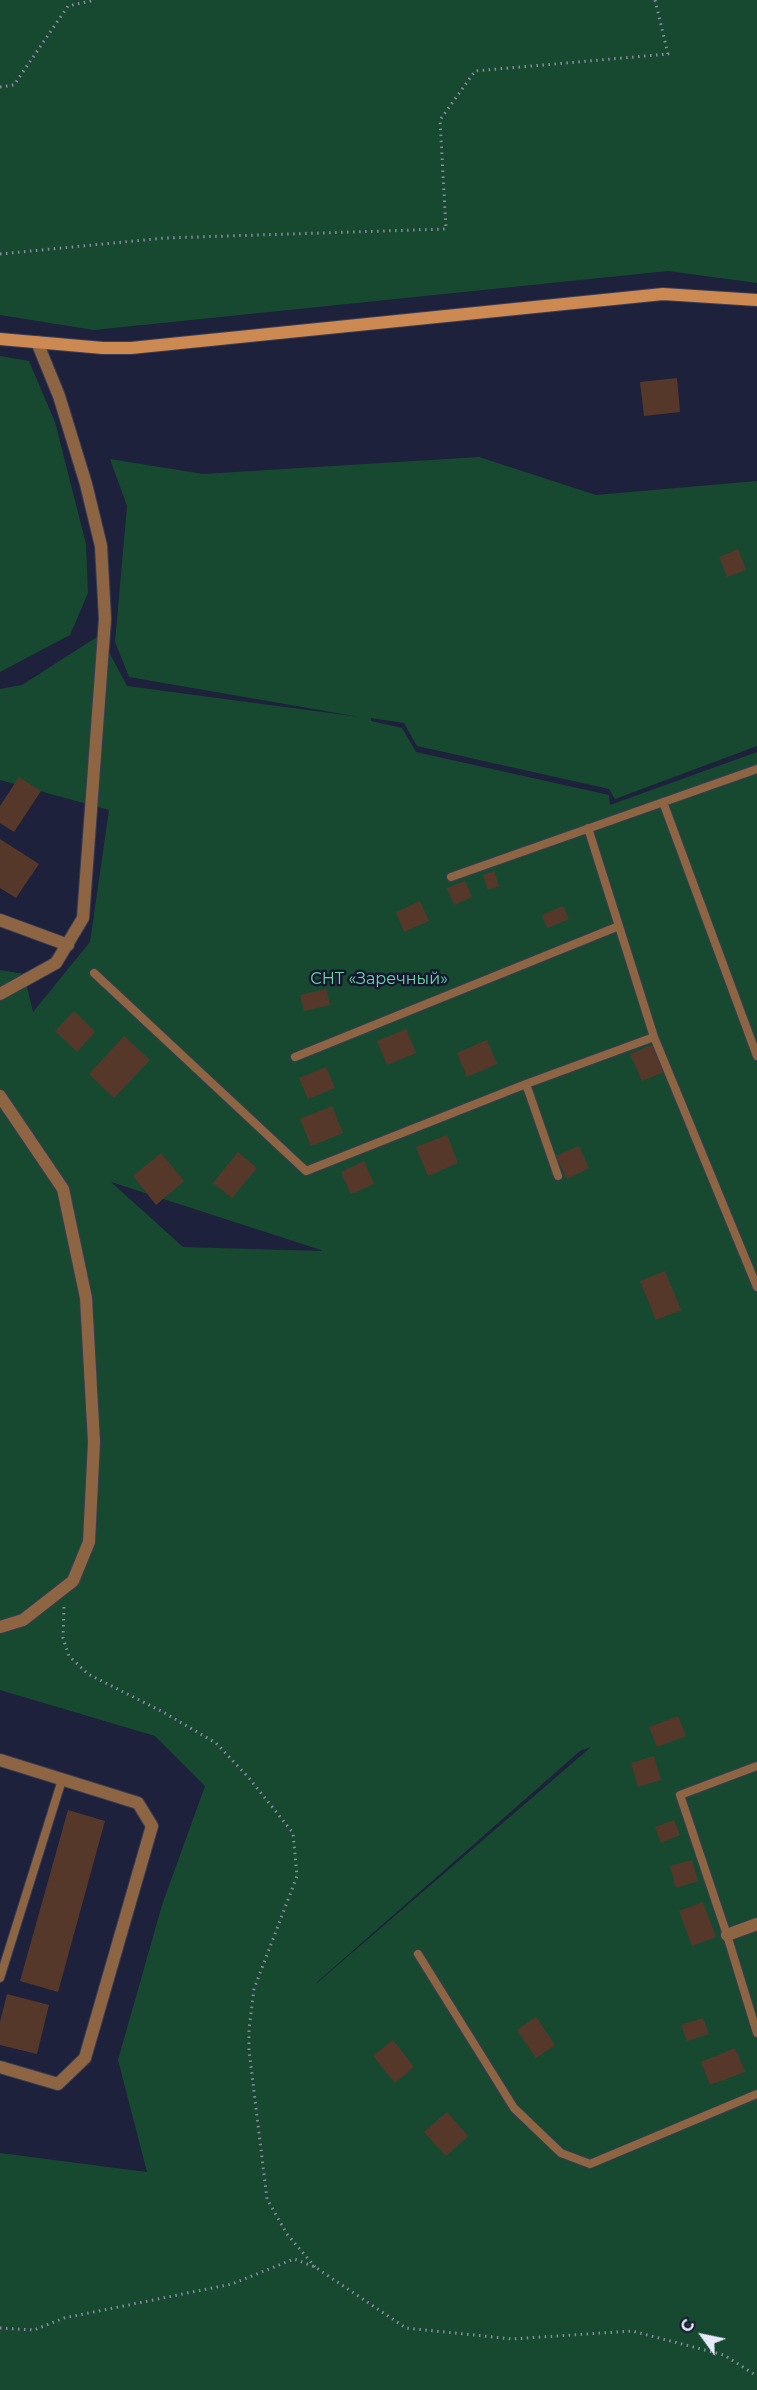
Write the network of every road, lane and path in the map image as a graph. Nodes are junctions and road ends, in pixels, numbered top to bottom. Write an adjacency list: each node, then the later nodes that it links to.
1 (95, 0): 3 (path)
2 (655, 0): 4 (path)
3 (0, 87)
4 (0, 254)
5 (757, 300): 7 (street)
6 (0, 339): 7 (street)
7 (37, 342): 14 (street)
8 (757, 769): 9 (lane)
9 (663, 802): 10 (lane); 18 (lane)
10 (588, 828): 11 (lane); 13 (lane)
11 (451, 877)
12 (0, 920): 14 (street)
13 (619, 926): 17 (lane); 19 (lane)
14 (68, 945): 16 (street)
15 (94, 973): 20 (lane)
16 (0, 994)
17 (654, 1037): 20 (lane); 23 (lane)
18 (757, 1056)
19 (295, 1057)
20 (526, 1084): 22 (lane)
21 (0, 1096): 24 (street)
22 (558, 1176)
23 (757, 1287)
24 (68, 1584): 25 (street); 38 (path)
25 (0, 1627)
26 (0, 1760): 28 (street)
27 (757, 1766): 30 (lane)
28 (62, 1780): 32 (lane); 36 (street)
29 (757, 1923): 30 (street)
30 (727, 1935): 35 (lane)
31 (0, 1940): 32 (lane)
32 (11, 1943): 34 (lane)
33 (418, 1954): 37 (lane)
34 (0, 1976)
35 (757, 2033)
36 (0, 2067)
37 (757, 2094)
38 (315, 2267): 39 (path); 40 (path)
39 (0, 2328)
40 (757, 2376)

